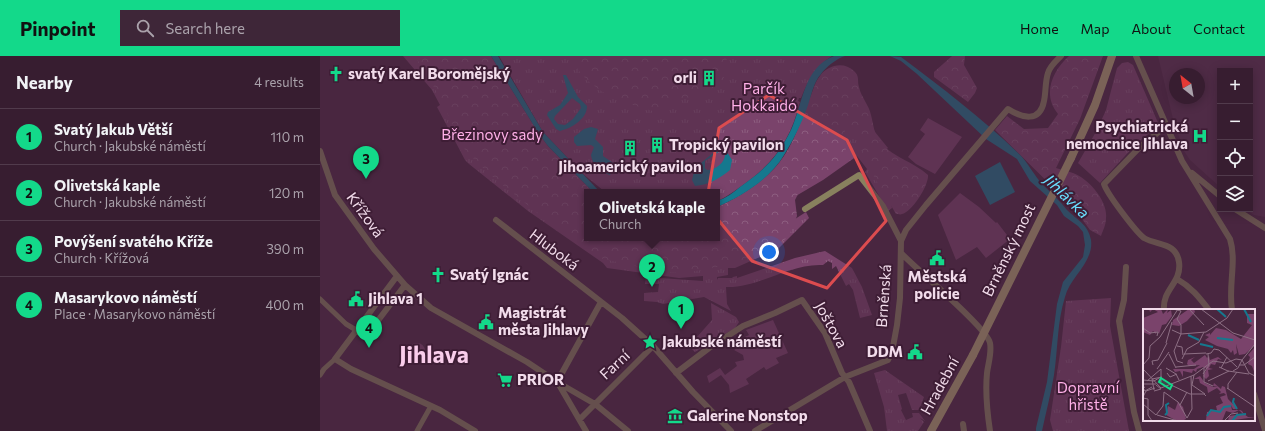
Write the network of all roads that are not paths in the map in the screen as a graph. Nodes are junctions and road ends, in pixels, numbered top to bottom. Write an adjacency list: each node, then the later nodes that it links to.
1 (1061, 56): 12 (street)
2 (1112, 56): 25 (main road, Brněnský most, bridge)
3 (1136, 56): 4 (street)
4 (1166, 126): 6 (street); 16 (street)
5 (320, 151): 15 (street, Křížová)
6 (1190, 172): 7 (street); 22 (street)
7 (1217, 194)
8 (805, 209): 12 (street)
9 (1240, 212): 11 (street)
10 (496, 220): 19 (street, Hluboká)
11 (1265, 228)
12 (901, 241): 13 (street, Brněnská)
13 (901, 253): 29 (street, Brněnská); 44 (street)
14 (1126, 268): 45 (street)
15 (397, 276): 17 (street, Křížová); 23 (street)
16 (1177, 279): 20 (street); 21 (street)
17 (405, 285): 23 (street); 30 (street, Křížová)
18 (320, 299): 23 (street)
19 (600, 301): 24 (street, Hluboká); 30 (street)
20 (1164, 309)
21 (1208, 309)
22 (1232, 309)
23 (356, 330): 26 (street)
24 (653, 346): 27 (street); 32 (street, Farní)
25 (973, 355): 43 (main road, Hradební)
26 (335, 359): 28 (street); 33 (street)
27 (676, 373): 29 (street, Joštova); 40 (street)
28 (320, 375)
29 (845, 377): 41 (street, Brněnská); 42 (street)
30 (557, 382): 32 (street, Křížová); 34 (street)
31 (1255, 397): 35 (street)
32 (595, 404): 34 (street, Farní); 39 (street, Křížová)
33 (431, 406): 36 (street); 37 (street)
34 (580, 418): 38 (street)
35 (1265, 430)
36 (417, 431)
37 (475, 431)
38 (586, 431)
39 (628, 431)
40 (731, 431)
41 (755, 431)
42 (870, 431)
43 (932, 431)
44 (990, 431)
45 (1138, 431)

